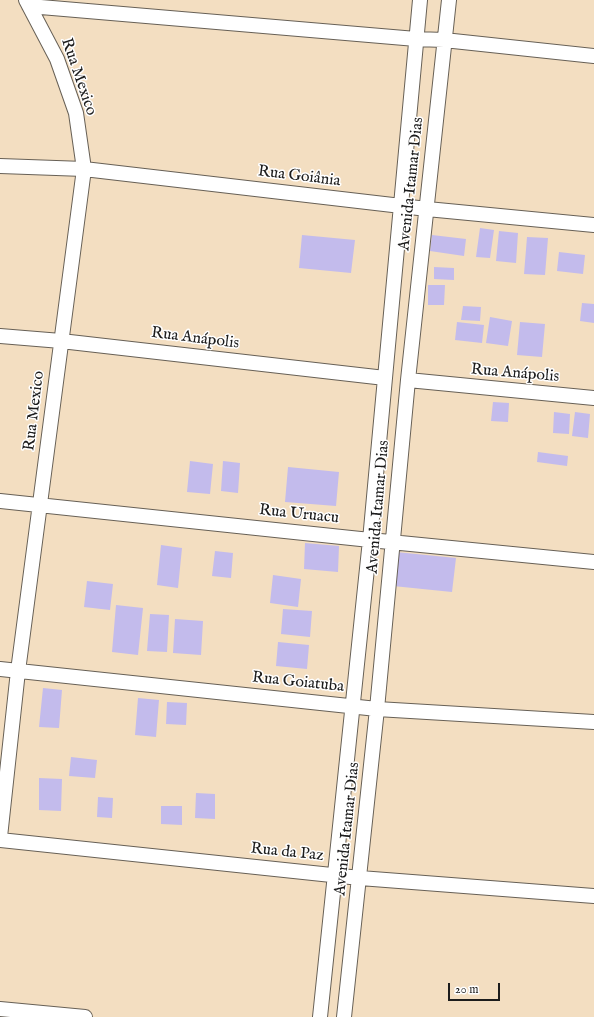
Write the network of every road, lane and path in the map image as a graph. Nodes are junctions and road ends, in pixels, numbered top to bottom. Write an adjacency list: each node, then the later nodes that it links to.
1 (420, 0): 4 (street, Avenida Itamar Dias)
2 (449, 0): 5 (street, Avenida Itamar Dias)
3 (28, 3): 4 (street); 8 (street, Rua Mexico)
4 (416, 39): 5 (street); 9 (street, Avenida Itamar Dias)
5 (444, 40): 6 (street); 10 (street, Avenida Itamar Dias)
6 (594, 56)
7 (0, 166): 8 (street, Rua Goiânia)
8 (84, 169): 9 (street, Rua Goiânia); 13 (street, Rua Mexico)
9 (401, 206): 10 (street, Rua Goiânia); 14 (street, Avenida Itamar Dias)
10 (427, 209): 11 (street, Rua Goiânia); 15 (street, Avenida Itamar Dias)
11 (594, 225)
12 (0, 336): 13 (street, Rua Anápolis)
13 (61, 341): 14 (street, Rua Anápolis); 18 (street, Rua Mexico)
14 (385, 378): 19 (street, Avenida Itamar Dias)
15 (408, 380): 16 (street, Rua Anápolis); 20 (street, Avenida Itamar Dias)
16 (594, 398)
17 (0, 501): 18 (street, Rua Uruacu)
18 (40, 505): 19 (street, Rua Uruacu); 23 (street, Rua Mexico)
19 (370, 540): 20 (street, Rua Uruacu); 24 (street, Avenida Itamar Dias)
20 (393, 542): 21 (street, Rua Uruacu); 25 (street, Avenida Itamar Dias)
21 (594, 562)
22 (0, 669): 23 (street, Rua Goiatuba)
23 (18, 671): 24 (street, Rua Goiatuba); 27 (street, Rua Mexico)
24 (352, 706): 25 (street, Rua Goiatuba); 28 (street, Avenida Itamar Dias)
25 (377, 709): 26 (street, Rua Goiatuba); 29 (street, Avenida Itamar Dias)
26 (594, 722)
27 (0, 838): 28 (street, Rua da Paz)
28 (335, 876): 29 (street, Rua da Paz); 33 (street, Avenida Itamar Dias)
29 (360, 878): 30 (street, Rua da Paz); 34 (street, Avenida Itamar Dias)
30 (594, 896)
31 (0, 1009): 32 (street)
32 (85, 1017)
33 (320, 1017)
34 (344, 1017)

